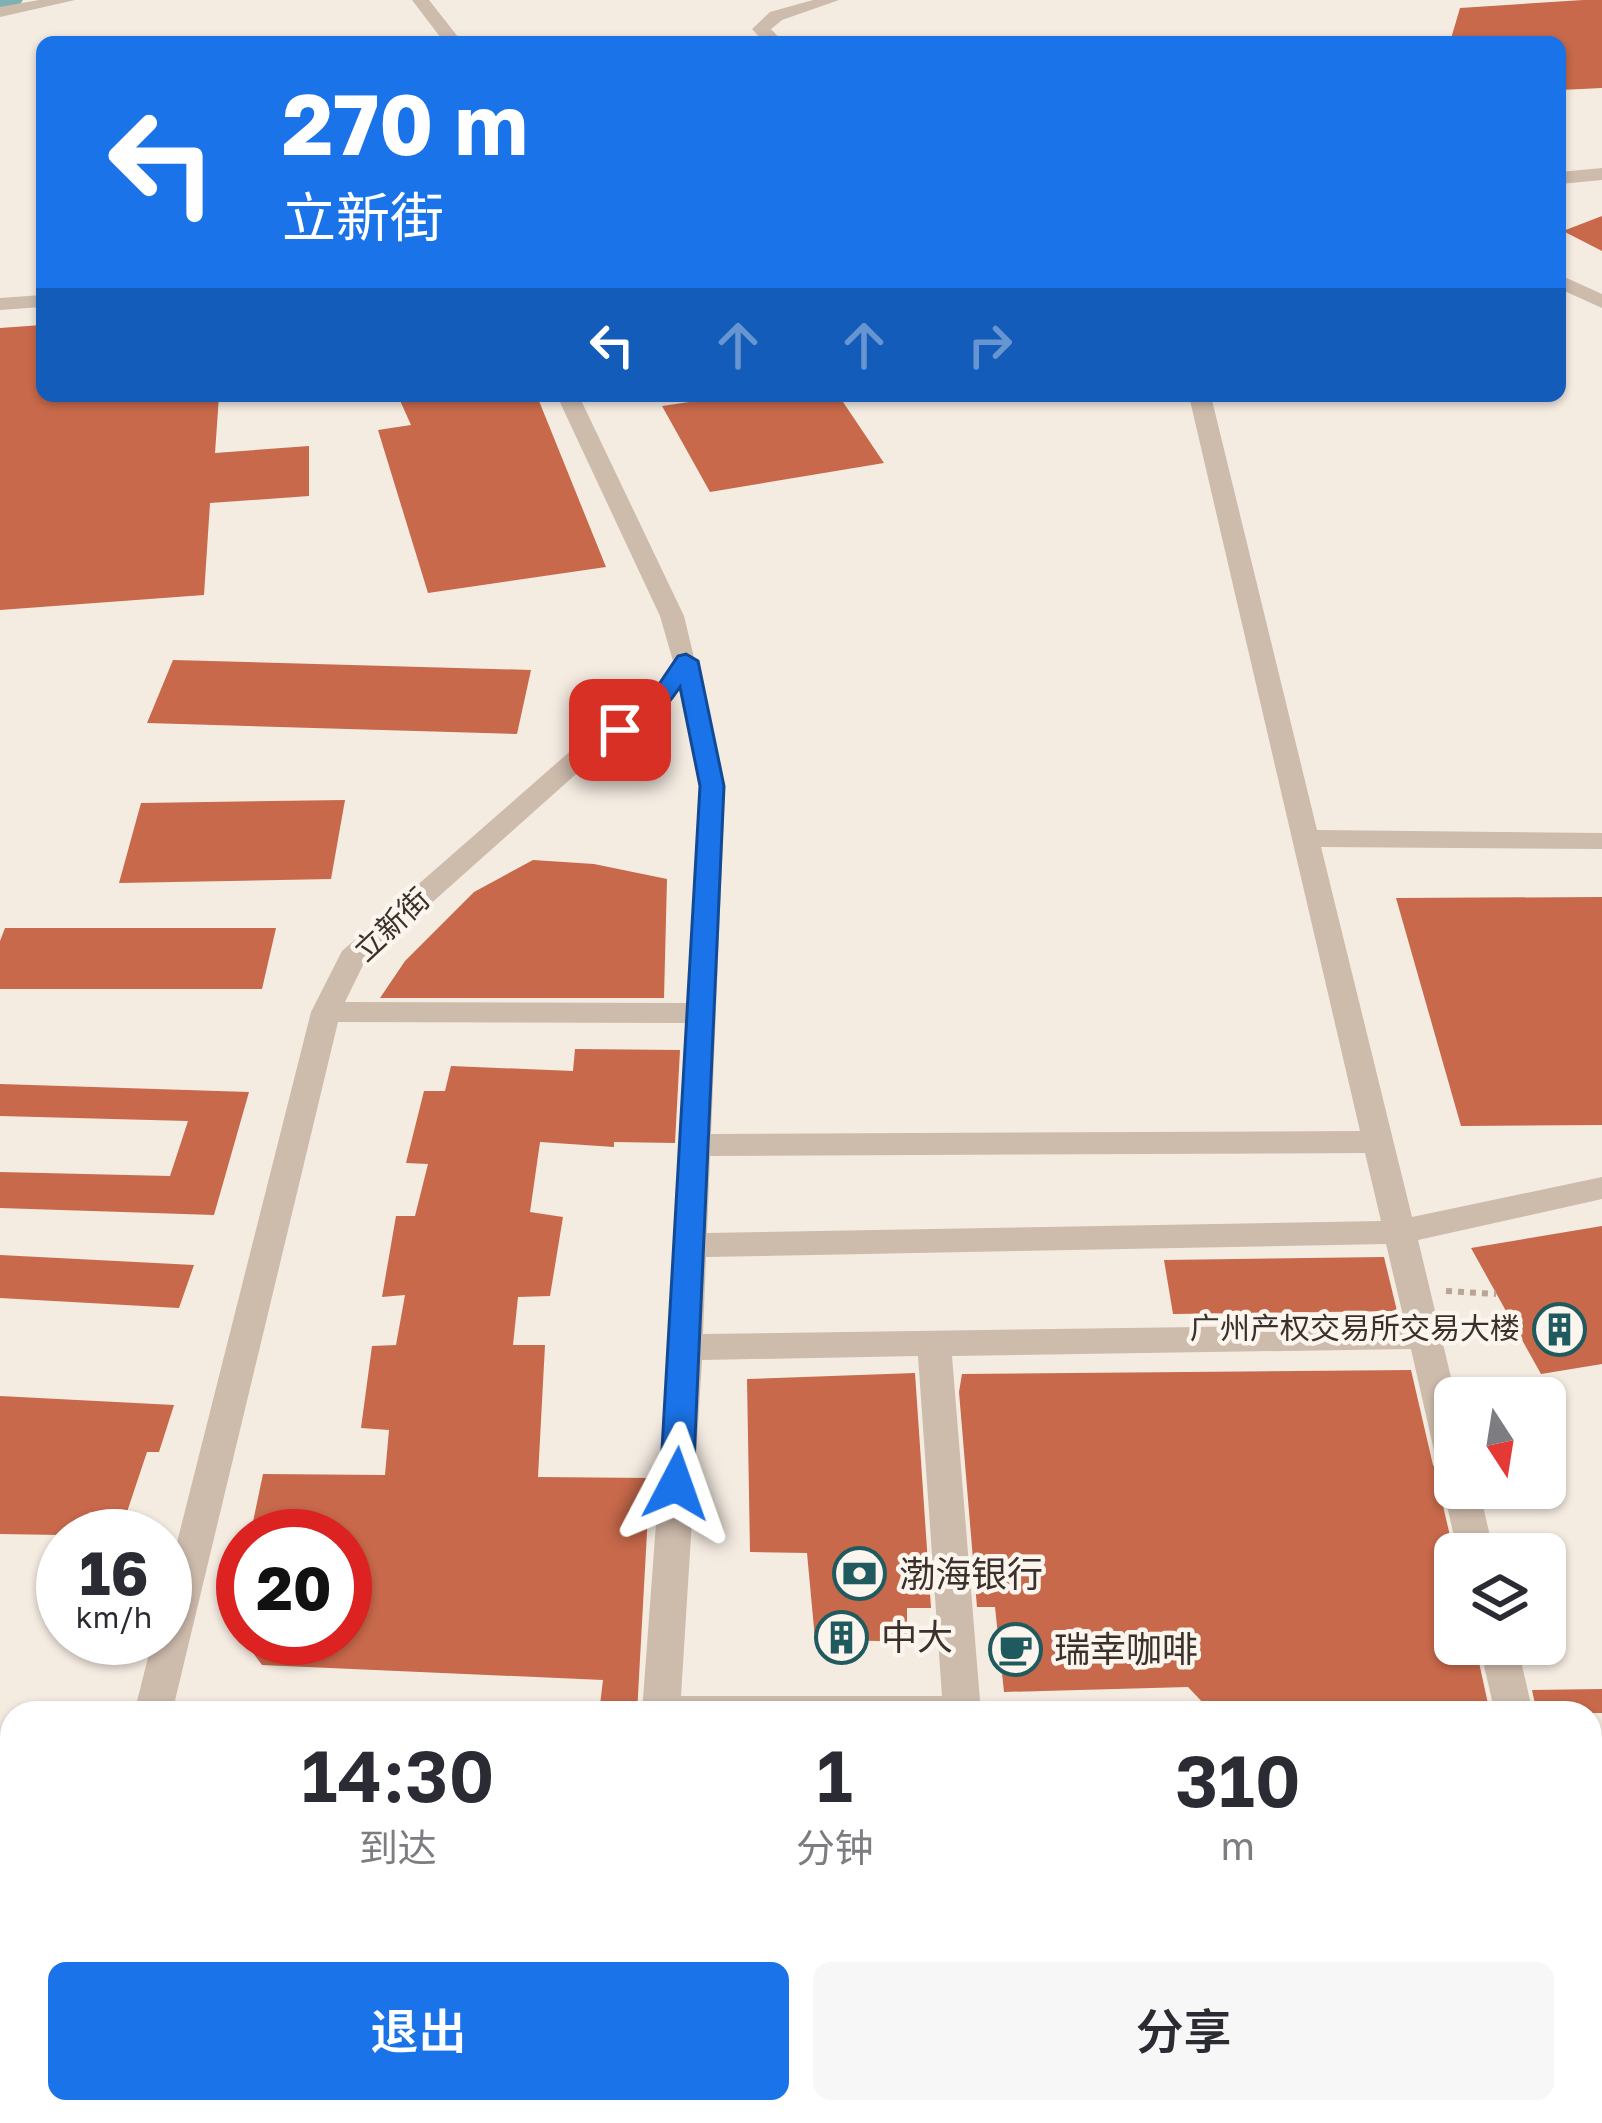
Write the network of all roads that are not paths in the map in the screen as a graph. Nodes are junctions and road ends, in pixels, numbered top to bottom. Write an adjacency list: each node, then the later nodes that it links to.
1 (68, 0): 4 (street)
2 (420, 0): 5 (street)
3 (831, 0): 6 (street)
4 (0, 12)
5 (448, 36)
6 (768, 36)
7 (1602, 174): 8 (street)
8 (1566, 177)
9 (1566, 284): 11 (street)
10 (36, 301): 12 (street)
11 (1602, 302)
12 (0, 304)
13 (571, 402): 15 (street)
14 (1201, 402): 16 (street)
15 (686, 661): 18 (street, 立新街); 19 (street)
16 (1306, 838): 17 (street); 20 (street)
17 (1602, 841)
18 (326, 1012): 19 (street); 30 (street, 立新街)
19 (701, 1013): 21 (street)
20 (1378, 1142): 21 (street); 23 (street)
21 (696, 1145): 24 (street)
22 (1602, 1188): 23 (street)
23 (1400, 1232): 24 (street); 25 (street)
24 (691, 1245): 27 (street)
25 (1424, 1336): 26 (street); 28 (street)
26 (934, 1343): 27 (street); 32 (street)
27 (686, 1347): 31 (street)
28 (1434, 1377)
29 (1503, 1665): 33 (street)
30 (156, 1701)
31 (662, 1701)
32 (961, 1701)
33 (1511, 1701)

